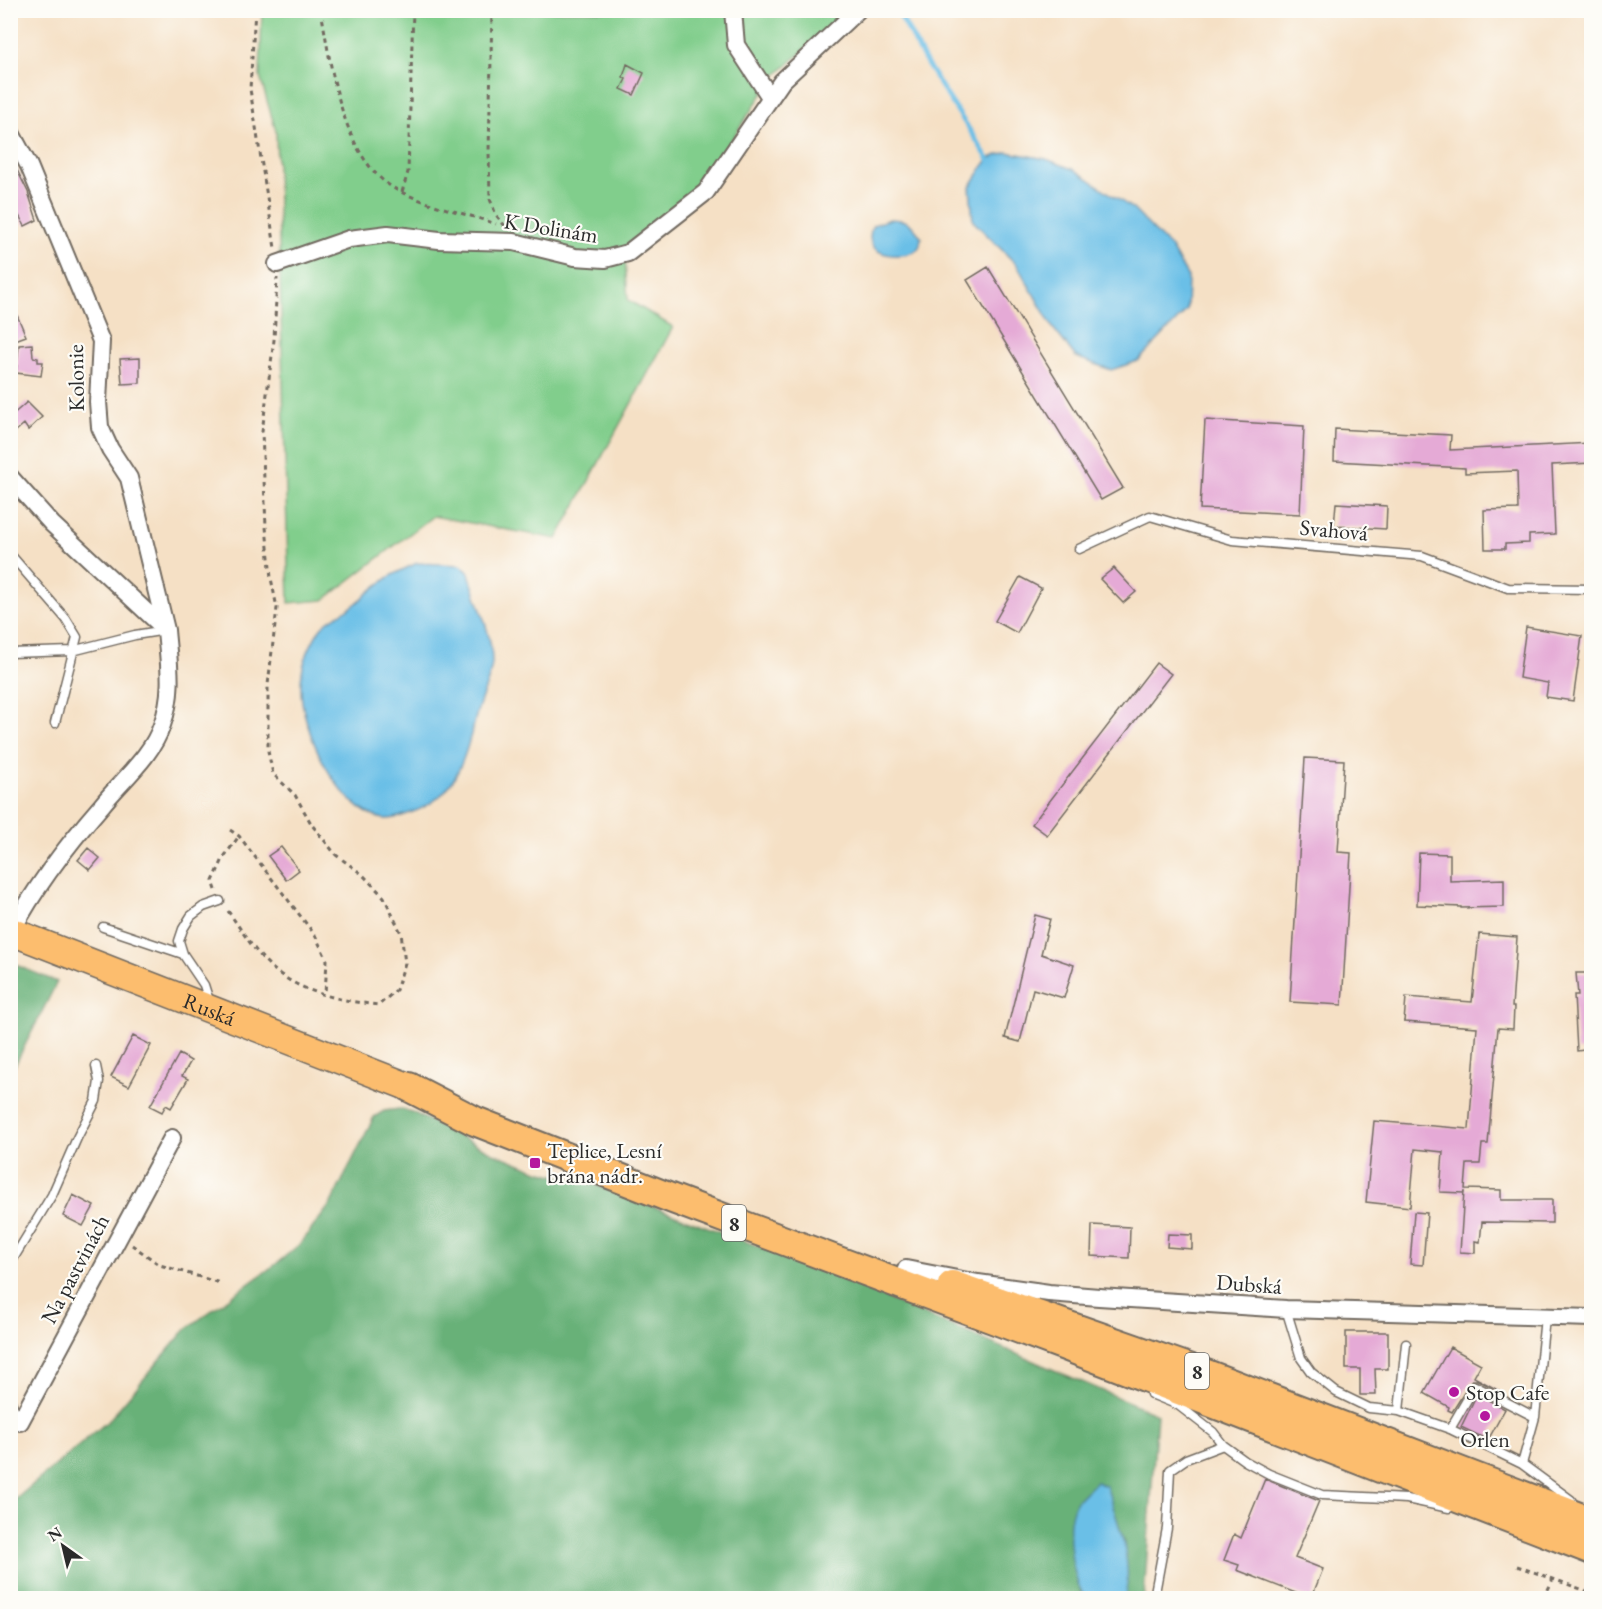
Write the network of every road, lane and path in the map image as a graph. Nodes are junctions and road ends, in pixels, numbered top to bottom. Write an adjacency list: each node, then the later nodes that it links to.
1 (255, 10): 12 (path)
2 (321, 10): 9 (path)
3 (413, 10): 9 (path)
4 (492, 10): 11 (path)
5 (733, 10): 7 (street)
6 (858, 10): 7 (street, K Dolinám)
7 (770, 98): 12 (street, K Dolinám)
8 (10, 131): 17 (street, Kolonie)
9 (402, 192): 10 (path)
10 (481, 219)
11 (507, 228)
12 (277, 264): 27 (path)
13 (10, 477): 17 (street)
14 (1079, 549): 16 (lane, Svahová)
15 (10, 554): 18 (lane)
16 (1592, 588)
17 (166, 630): 18 (lane); 25 (street, Kolonie)
18 (72, 651): 19 (lane); 20 (lane)
19 (10, 653)
20 (55, 723)
21 (230, 830): 22 (path)
22 (239, 836): 23 (path); 27 (path)
23 (220, 901): 26 (lane); 27 (path)
24 (103, 927): 26 (lane)
25 (11, 931): 28 (main road, Ruská / 8)
26 (183, 954): 28 (lane)
27 (325, 994)
28 (211, 1010): 30 (main road, Ruská / 8)
29 (96, 1066): 33 (lane)
30 (409, 1087): 34 (highway, 8); 51 (highway, 8)
31 (172, 1138): 32 (street, Na pastvinách)
32 (120, 1233): 35 (path); 44 (street, Na pastvinách)
33 (10, 1264)
34 (906, 1269): 36 (street, Dubská); 50 (highway, 8)
35 (220, 1283)
36 (1286, 1309): 37 (street, Dubská); 42 (lane)
37 (1545, 1317): 38 (street, Dubská); 43 (lane)
38 (1592, 1318)
39 (1406, 1344): 42 (lane)
40 (1146, 1392): 46 (lane)
41 (10, 1399): 44 (lane)
42 (1399, 1411): 45 (lane)
43 (1535, 1417): 45 (lane); 47 (lane)
44 (20, 1422)
45 (1450, 1429): 47 (lane)
46 (1223, 1445): 48 (lane); 56 (lane)
47 (1522, 1464): 50 (lane)
48 (1463, 1511)
49 (1474, 1514): 51 (lane)
50 (1587, 1520)
51 (1529, 1526): 52 (highway, 8)
52 (1592, 1550)
53 (1517, 1566): 54 (path)
54 (1552, 1579): 55 (path); 57 (path)
55 (1592, 1593)
56 (1154, 1599)
57 (1544, 1599)

